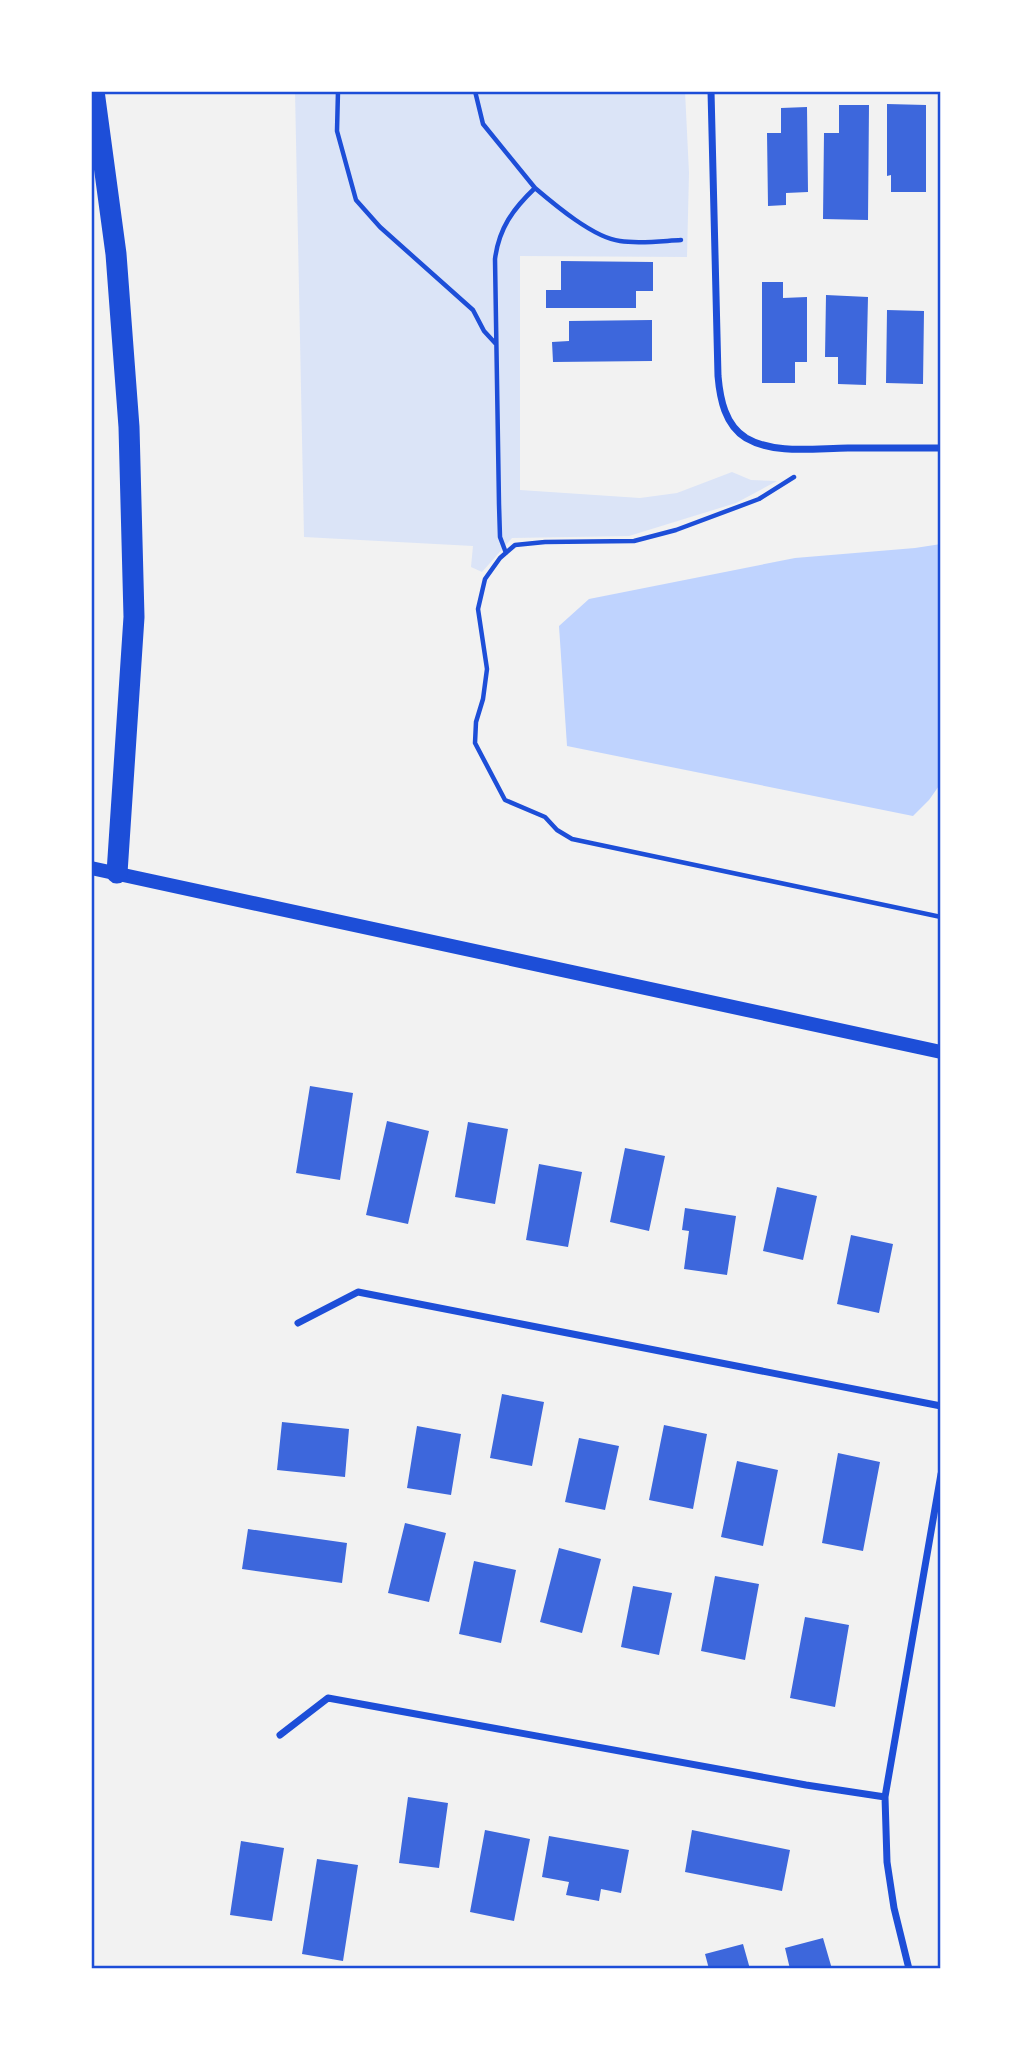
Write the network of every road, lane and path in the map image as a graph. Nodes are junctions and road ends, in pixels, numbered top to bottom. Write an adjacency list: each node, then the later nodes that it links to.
1 (94, 91): 12 (highway)
2 (338, 91): 7 (path)
3 (475, 91): 5 (path)
4 (711, 91): 8 (street)
5 (535, 188): 6 (path); 7 (path)
6 (681, 240)
7 (496, 345): 10 (path)
8 (941, 448)
9 (794, 477): 10 (path)
10 (506, 552): 13 (path)
11 (91, 868): 12 (main road)
12 (117, 873): 14 (main road)
13 (941, 917)
14 (941, 1052)
15 (298, 1322): 16 (street)
16 (941, 1406)
17 (941, 1474): 19 (street)
18 (280, 1735): 19 (street)
19 (885, 1797): 20 (street)
20 (909, 1969)

